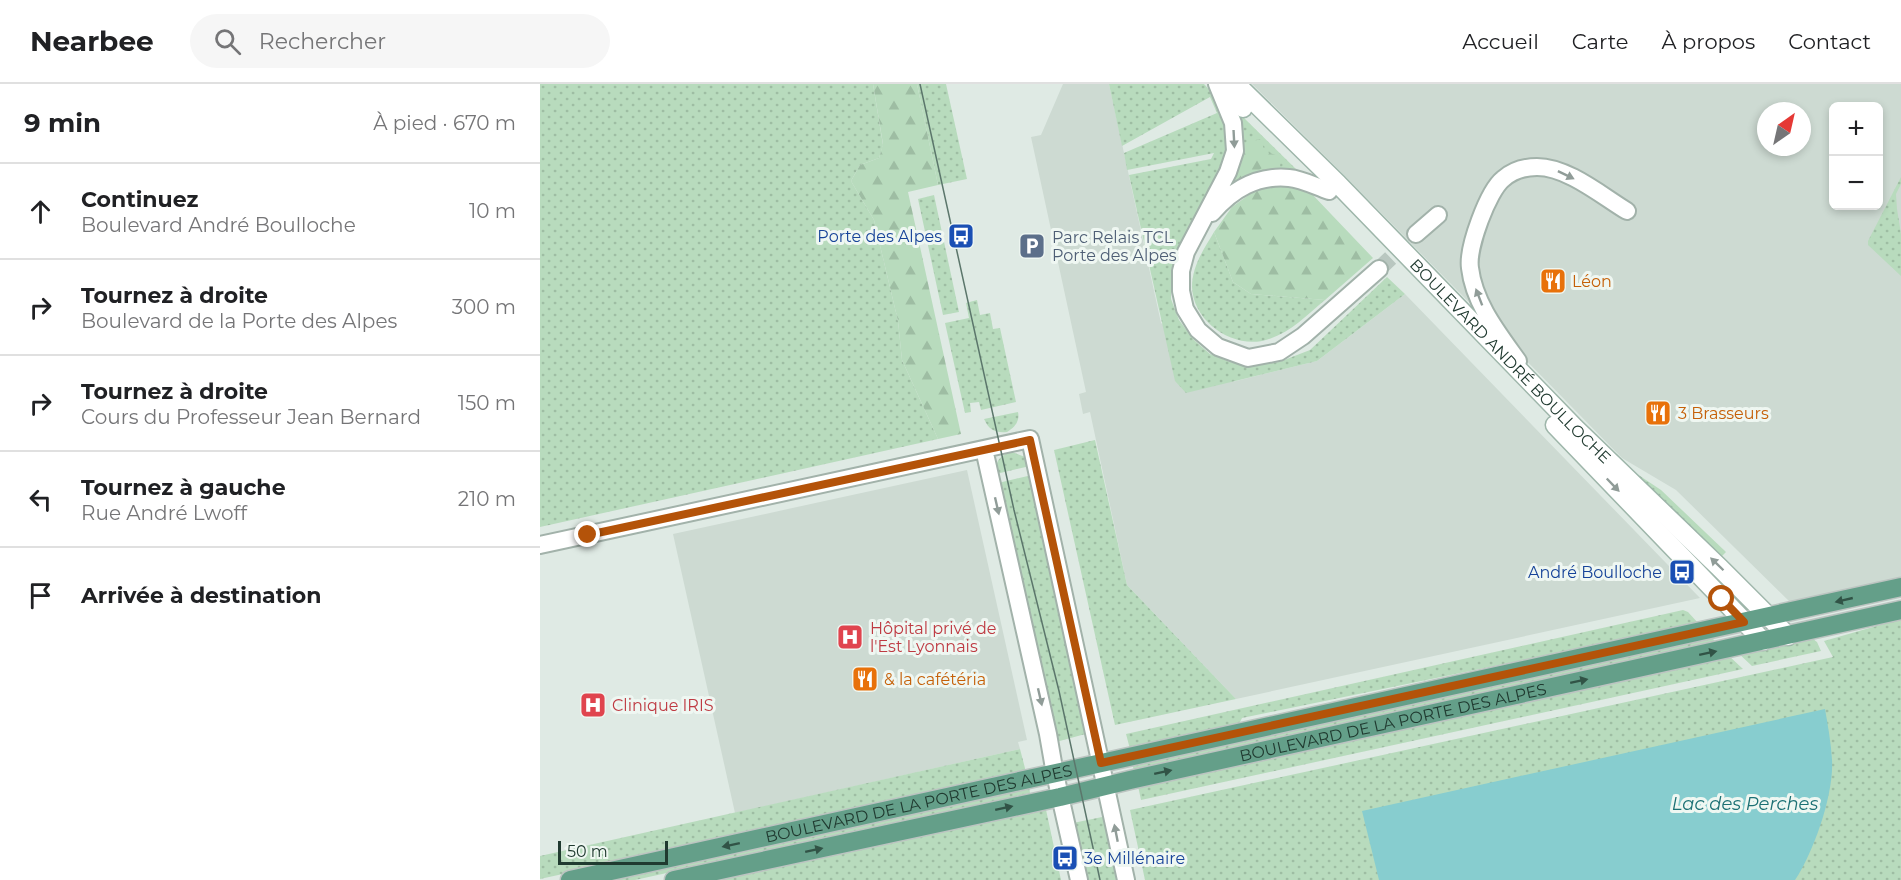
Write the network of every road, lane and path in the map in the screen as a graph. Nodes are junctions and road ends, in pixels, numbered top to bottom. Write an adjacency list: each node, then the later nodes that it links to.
1 (1218, 84): 3 (main road, BOULEVARD ANDRÉ BOULLOCHE); 6 (street, one-way to 6)
2 (1236, 84): 9 (main road, BOULEVARD ANDRÉ BOULLOCHE)
3 (1329, 191): 6 (street); 15 (main road, BOULEVARD ANDRÉ BOULLOCHE, one-way to 15)
4 (1627, 211): 9 (street, one-way to 4)
5 (1437, 215): 7 (street)
6 (1200, 228): 8 (street)
7 (1416, 234)
8 (1379, 269)
9 (1575, 428): 14 (main road, BOULEVARD ANDRÉ BOULLOCHE, one-way to 9)
10 (984, 449): 11 (street); 18 (street); 19 (street, one-way to 19)
11 (540, 545)
12 (1901, 587): 14 (main road, BOULEVARD DE LA PORTE DES ALPES, one-way to 14)
13 (1901, 610): 16 (main road, BOULEVARD DE LA PORTE DES ALPES)
14 (1769, 616): 15 (main road, BOULEVARD DE LA PORTE DES ALPES); 16 (main road, BOULEVARD ANDRÉ BOULLOCHE)
15 (1744, 622): 17 (main road, BOULEVARD ANDRÉ BOULLOCHE); 18 (main road, BOULEVARD DE LA PORTE DES ALPES)
16 (1788, 636): 17 (main road, BOULEVARD DE LA PORTE DES ALPES)
17 (1763, 641): 20 (main road, BOULEVARD DE LA PORTE DES ALPES, one-way to 17)
18 (1101, 763): 19 (main road, BOULEVARD DE LA PORTE DES ALPES); 20 (street)
19 (1055, 774): 21 (street); 22 (main road, BOULEVARD DE LA PORTE DES ALPES, one-way to 22)
20 (1106, 786): 21 (main road, BOULEVARD DE LA PORTE DES ALPES); 25 (street, one-way to 20)
21 (1060, 797): 23 (main road, BOULEVARD DE LA PORTE DES ALPES, one-way to 21); 24 (street)
22 (570, 880)
23 (674, 880)
24 (1078, 880)
25 (1126, 880)

